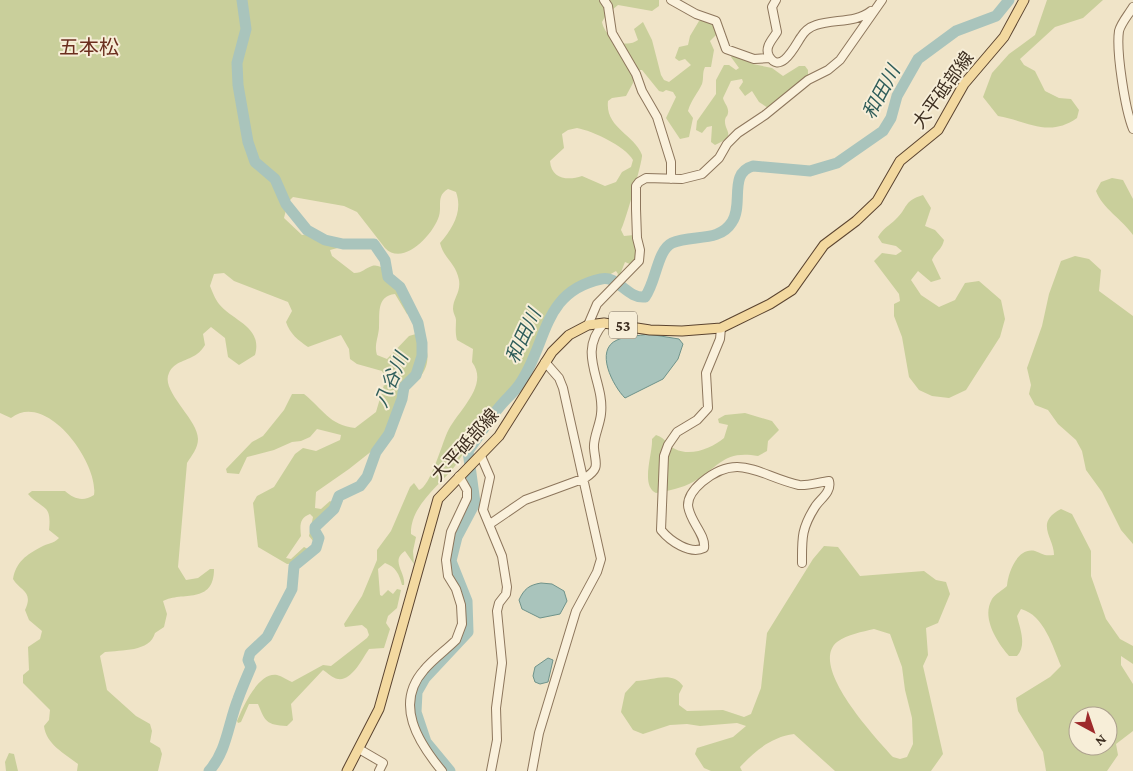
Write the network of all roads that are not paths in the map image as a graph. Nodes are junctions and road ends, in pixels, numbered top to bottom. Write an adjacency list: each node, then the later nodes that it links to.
1 (604, 0): 10 (street)
2 (672, 0): 8 (street)
3 (776, 0): 8 (street)
4 (882, 0): 7 (street)
5 (1024, 0): 13 (main road, 大平砥部線 / 53)
6 (1133, 7): 9 (street)
7 (875, 9): 8 (street); 10 (street)
8 (770, 58)
9 (1133, 128)
10 (672, 179): 12 (street)
11 (604, 323): 12 (main road, 大平砥部線 / 53); 13 (main road, 大平砥部線 / 53); 17 (street)
12 (588, 325): 14 (main road, 大平砥部線 / 53)
13 (721, 328): 19 (street)
14 (545, 362): 15 (main road, 大平砥部線 / 53); 17 (street)
15 (481, 456): 16 (main road, 大平砥部線 / 53); 18 (street)
16 (459, 476): 20 (main road, 大平砥部線 / 53); 23 (street)
17 (582, 479): 18 (street); 25 (street)
18 (490, 524): 24 (street)
19 (802, 564)
20 (359, 749): 21 (main road, 大平砥部線 / 53); 22 (street)
21 (347, 771)
22 (378, 771)
23 (442, 771)
24 (491, 771)
25 (532, 771)

